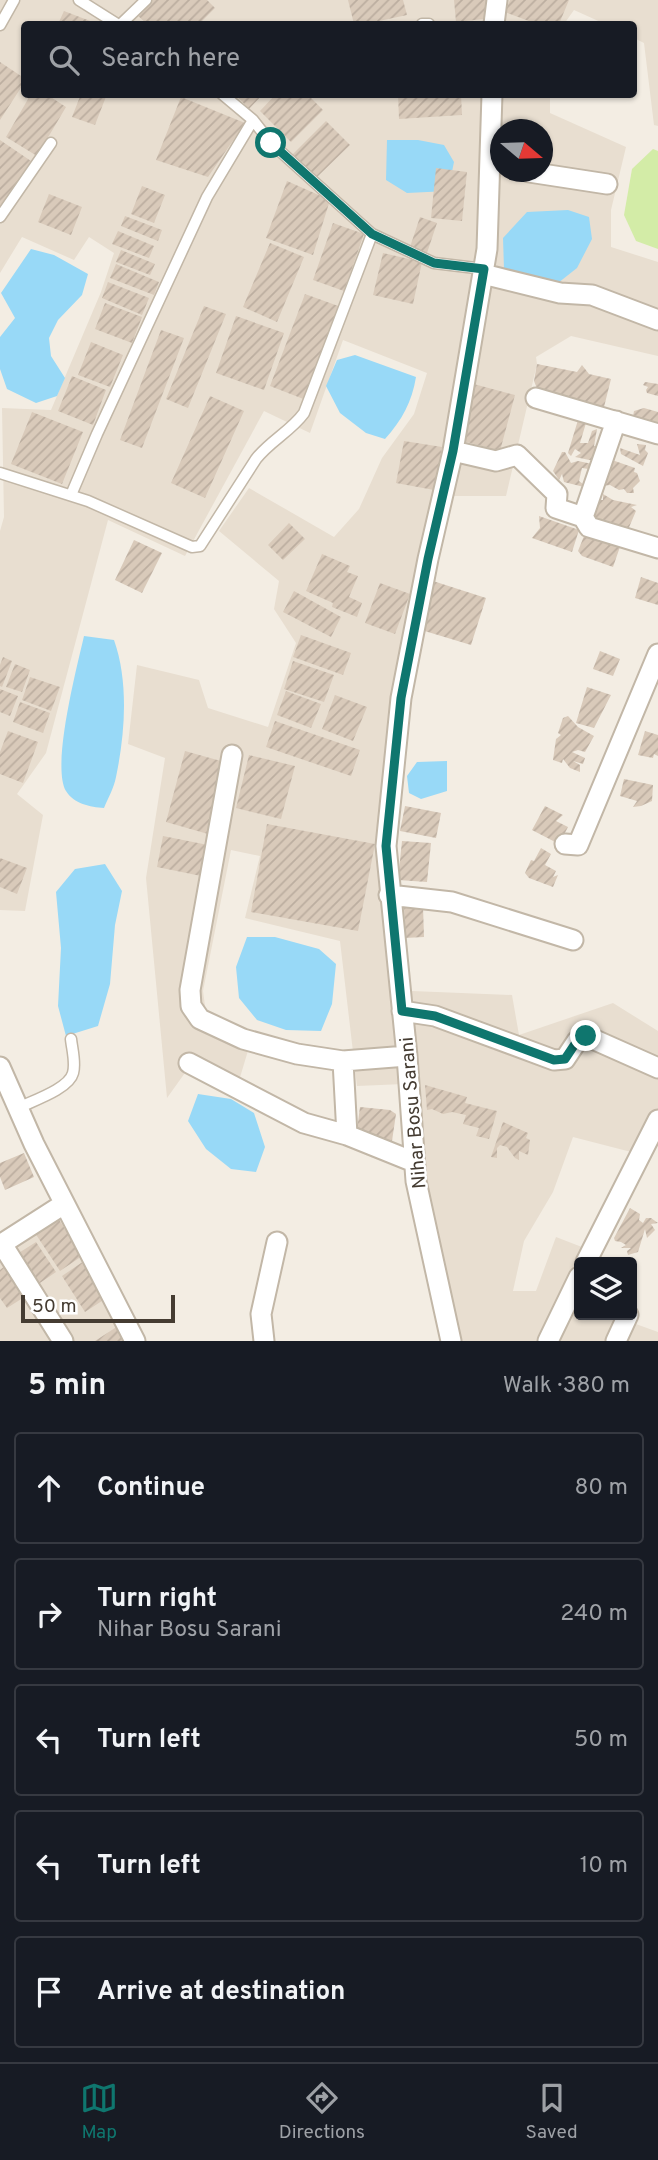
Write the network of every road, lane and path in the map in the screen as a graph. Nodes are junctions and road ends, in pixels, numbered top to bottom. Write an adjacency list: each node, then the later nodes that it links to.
1 (13, 0): 8 (lane)
2 (79, 0): 5 (lane)
3 (146, 0): 6 (lane)
4 (497, 0): 7 (street)
5 (114, 21)
6 (122, 21)
7 (494, 21)
8 (0, 25)
9 (227, 98): 12 (lane)
10 (492, 98): 11 (street, Nihar Bosu Sarani)
11 (493, 119)
12 (253, 120): 18 (lane); 26 (lane)
13 (51, 143): 17 (lane)
14 (553, 176): 16 (street)
15 (494, 182): 19 (street, Nihar Bosu Sarani)
16 (607, 184)
17 (0, 217)
18 (372, 234): 19 (lane); 26 (lane)
19 (484, 272): 20 (street); 24 (street, Nihar Bosu Sarani)
20 (658, 320)
21 (536, 398): 22 (street)
22 (616, 421): 23 (street); 27 (street)
23 (658, 434)
24 (453, 451): 27 (street); 32 (street, Nihar Bosu Sarani)
25 (0, 473): 26 (lane)
26 (71, 495)
27 (583, 517): 28 (street)
28 (658, 548)
29 (658, 654): 31 (street)
30 (232, 755): 37 (street)
31 (565, 844)
32 (389, 895): 33 (street); 34 (street, Nihar Bosu Sarani)
33 (573, 940)
34 (402, 1011): 36 (street, Nihar Bosu Sarani); 40 (street)
35 (71, 1039): 41 (lane)
36 (407, 1056): 37 (street); 44 (street, Nihar Bosu Sarani)
37 (343, 1061): 43 (street)
38 (189, 1063): 43 (street)
39 (0, 1067): 41 (street)
40 (658, 1068)
41 (18, 1108): 45 (street)
42 (658, 1120): 48 (street)
43 (347, 1135): 44 (street)
44 (414, 1162): 54 (street, Nihar Bosu Sarani)
45 (64, 1204): 47 (street); 52 (street)
46 (277, 1242): 53 (street)
47 (1, 1245): 51 (street)
48 (589, 1257)
49 (574, 1286): 55 (street)
50 (626, 1320): 56 (street)
51 (63, 1341)
52 (135, 1341)
53 (264, 1341)
54 (451, 1341)
55 (548, 1341)
56 (616, 1341)

